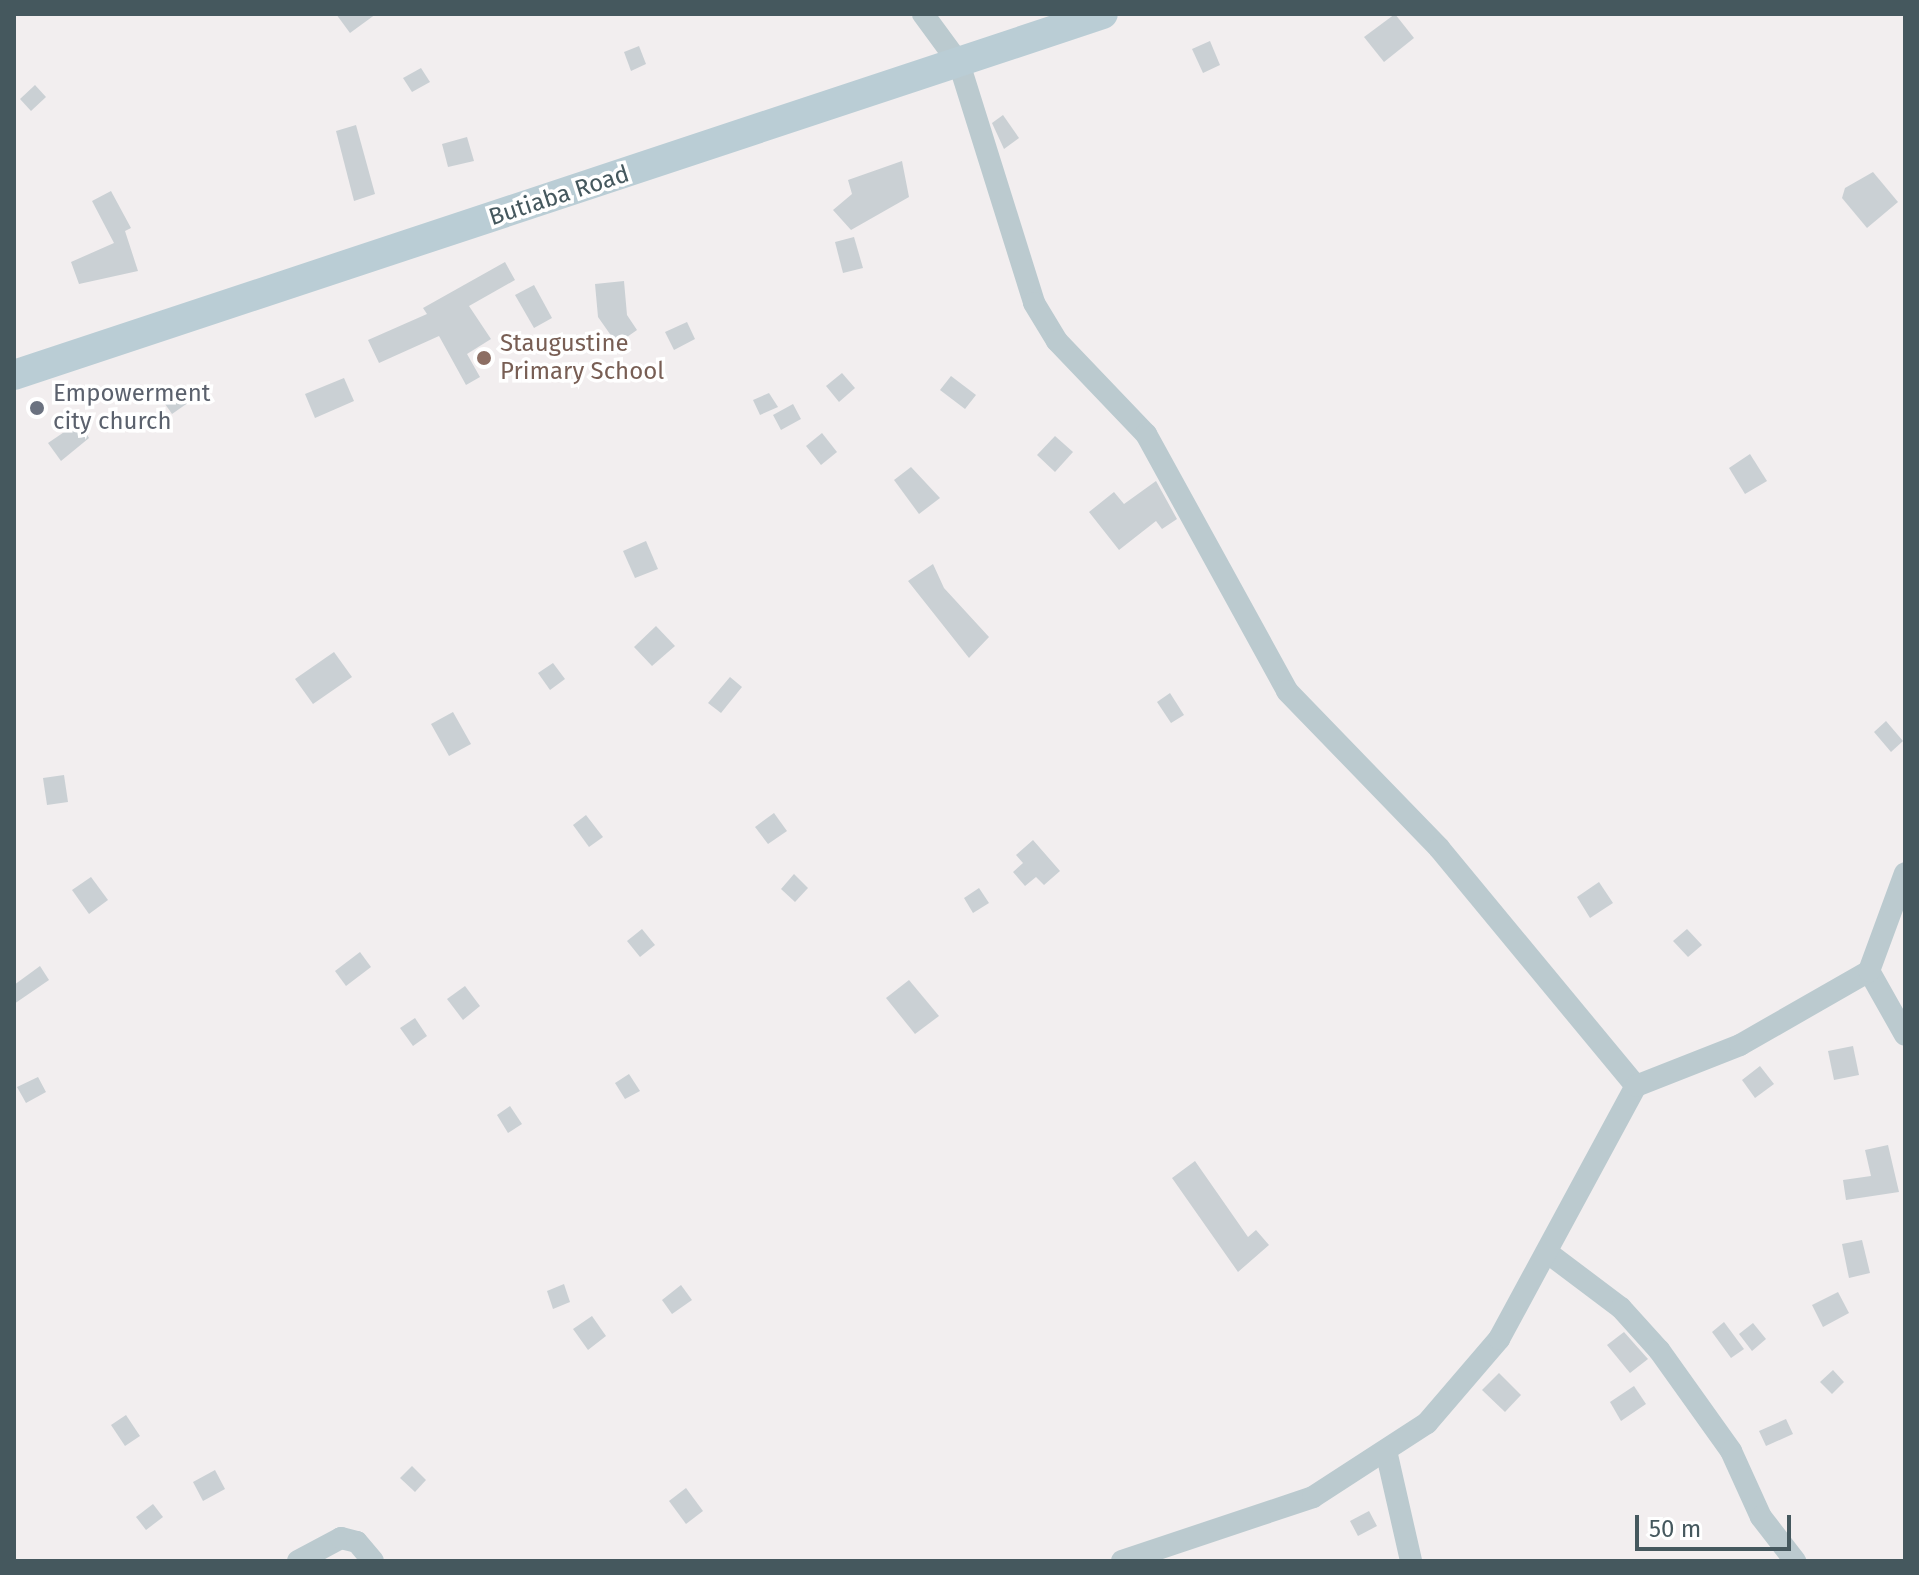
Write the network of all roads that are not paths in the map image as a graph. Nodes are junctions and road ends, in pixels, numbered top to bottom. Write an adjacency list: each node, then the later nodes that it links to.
1 (923, 14): 3 (street)
2 (1103, 14): 3 (main road, Butiaba Road)
3 (959, 63): 4 (main road, Butiaba Road); 8 (street)
4 (14, 375)
5 (1905, 873): 6 (street)
6 (1869, 971): 7 (street); 8 (street)
7 (1905, 1035)
8 (1636, 1086): 9 (street)
9 (1548, 1253): 10 (street); 15 (street)
10 (1387, 1455): 13 (street); 14 (street)
11 (298, 1561): 12 (street)
12 (373, 1561)
13 (1122, 1561)
14 (1411, 1561)
15 (1795, 1561)

